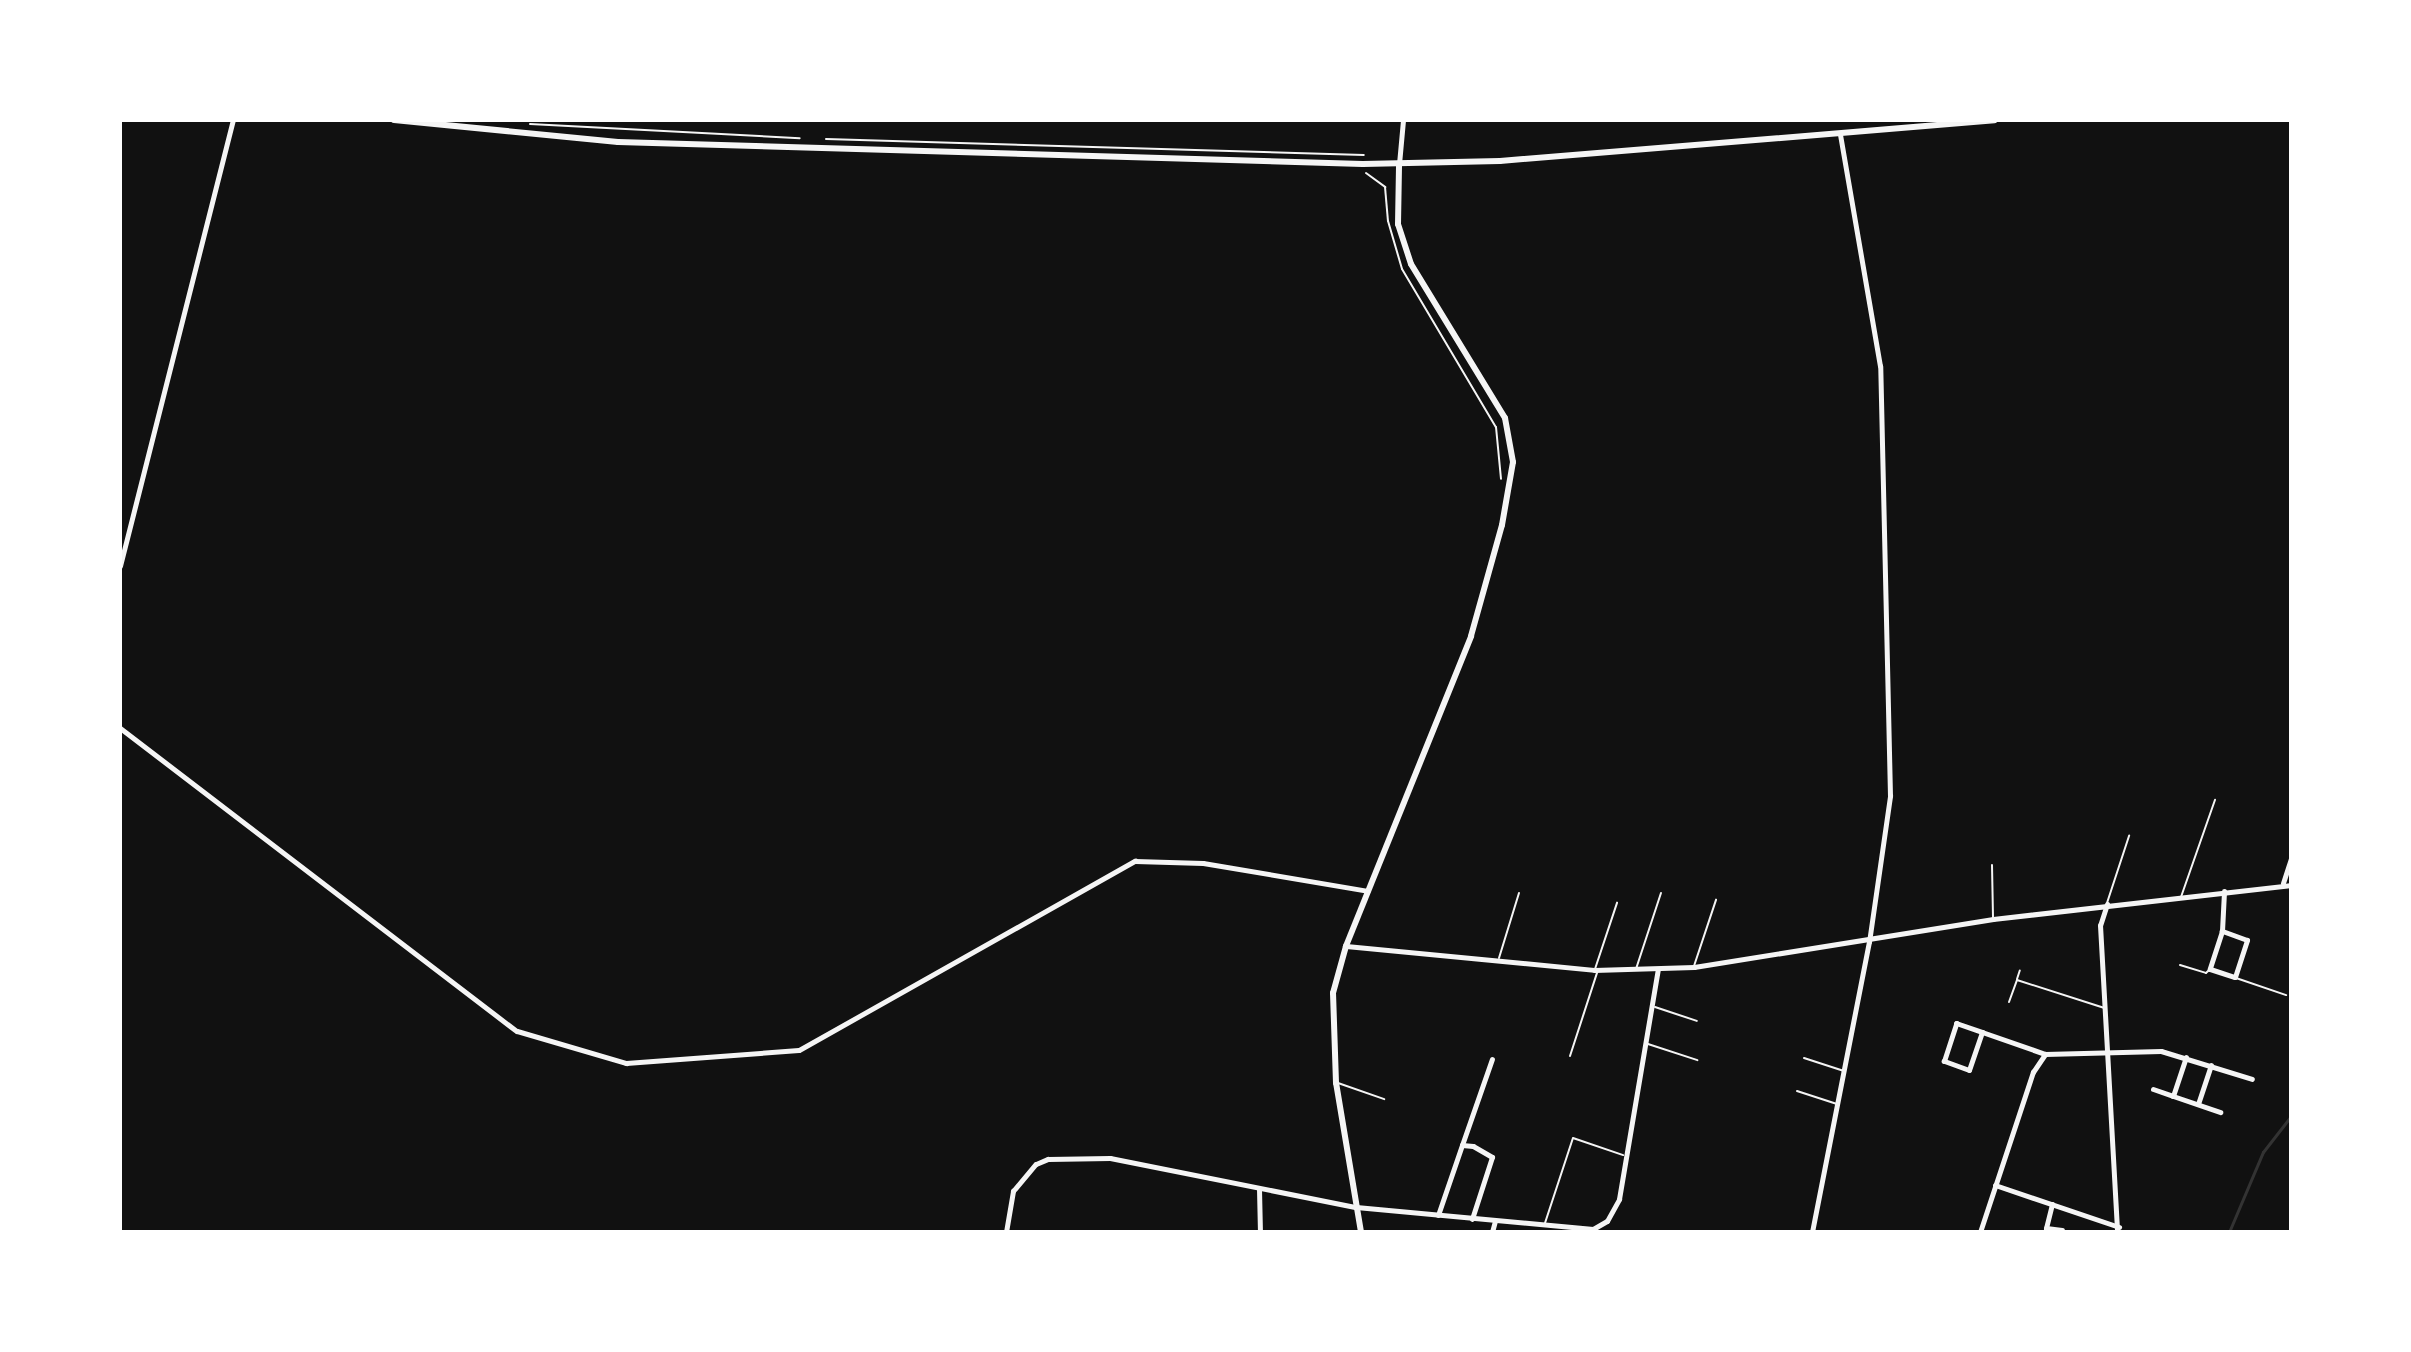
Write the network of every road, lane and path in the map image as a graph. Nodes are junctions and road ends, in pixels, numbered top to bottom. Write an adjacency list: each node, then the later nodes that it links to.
1 (233, 120): 13 (street)
2 (394, 120): 10 (street)
3 (1403, 120): 11 (street)
4 (1994, 120): 6 (street)
5 (527, 124): 7 (path)
6 (1840, 134): 11 (street); 33 (street)
7 (806, 139)
8 (817, 139): 9 (path)
9 (1364, 152)
10 (1363, 164): 11 (street); 12 (path)
11 (1399, 164): 23 (street)
12 (1498, 494)
13 (120, 566)
14 (120, 728): 23 (street)
15 (2215, 800): 27 (lane)
16 (2129, 836): 30 (lane)
17 (2291, 843): 18 (lane)
18 (2291, 850)
19 (2291, 858): 21 (street)
20 (1992, 865): 31 (lane)
21 (2283, 883): 22 (street); 24 (street)
22 (2291, 885)
23 (1368, 891): 34 (street)
24 (2224, 891): 27 (street); 32 (street)
25 (1519, 893): 35 (lane)
26 (1661, 893): 41 (lane)
27 (2181, 897): 30 (street)
28 (1716, 900): 37 (lane)
29 (1617, 903): 40 (lane)
30 (2107, 904): 31 (street); 48 (street)
31 (1993, 919): 33 (street)
32 (2222, 931): 39 (street); 43 (street)
33 (1869, 942): 37 (street); 60 (street)
34 (1346, 946): 35 (street); 62 (street)
35 (1498, 963): 40 (street)
36 (2180, 965): 39 (lane)
37 (1694, 967): 38 (street)
38 (1658, 969): 41 (street); 47 (street)
39 (2210, 969): 43 (street)
40 (1596, 970): 41 (street); 54 (lane)
41 (1636, 970)
42 (2020, 970): 44 (lane)
43 (2235, 977): 45 (lane)
44 (2017, 980): 46 (lane); 48 (lane)
45 (2286, 995)
46 (2009, 1002)
47 (1654, 1007): 49 (lane); 51 (street)
48 (2106, 1009): 52 (street)
49 (1697, 1021)
50 (1982, 1032): 50 (street); 53 (street)
51 (1648, 1044): 58 (lane); 71 (street)
52 (2110, 1051): 53 (street); 55 (street); 81 (street)
53 (2045, 1054): 72 (street)
54 (1570, 1056)
55 (2186, 1057): 59 (street); 65 (street)
56 (1804, 1058): 60 (lane)
57 (1492, 1059): 70 (street)
58 (1697, 1060)
59 (2211, 1065): 61 (street); 68 (street)
60 (1845, 1071): 67 (street)
61 (2252, 1079)
62 (1336, 1083): 66 (lane); 75 (street)
63 (2153, 1089): 65 (street)
64 (1797, 1091): 67 (lane)
65 (2173, 1096): 68 (street)
66 (1384, 1099)
67 (1838, 1104): 86 (street)
68 (2198, 1104): 69 (street)
69 (2220, 1112)
70 (1462, 1145): 76 (street); 77 (street)
71 (1628, 1157): 79 (street); 79 (lane)
72 (1995, 1185): 74 (street); 87 (street)
73 (1259, 1189): 75 (street); 82 (street); 83 (street)
74 (2052, 1204): 80 (street); 81 (street)
75 (1356, 1207): 76 (street); 84 (street)
76 (1438, 1215): 77 (street)
77 (1472, 1219): 78 (street)
78 (1495, 1221): 79 (street); 85 (street)
79 (1539, 1227)
80 (2062, 1230)
81 (2118, 1230)
82 (1006, 1232)
83 (1260, 1232)
84 (1361, 1232)
85 (1492, 1232)
86 (1812, 1232)
87 (1980, 1232)

